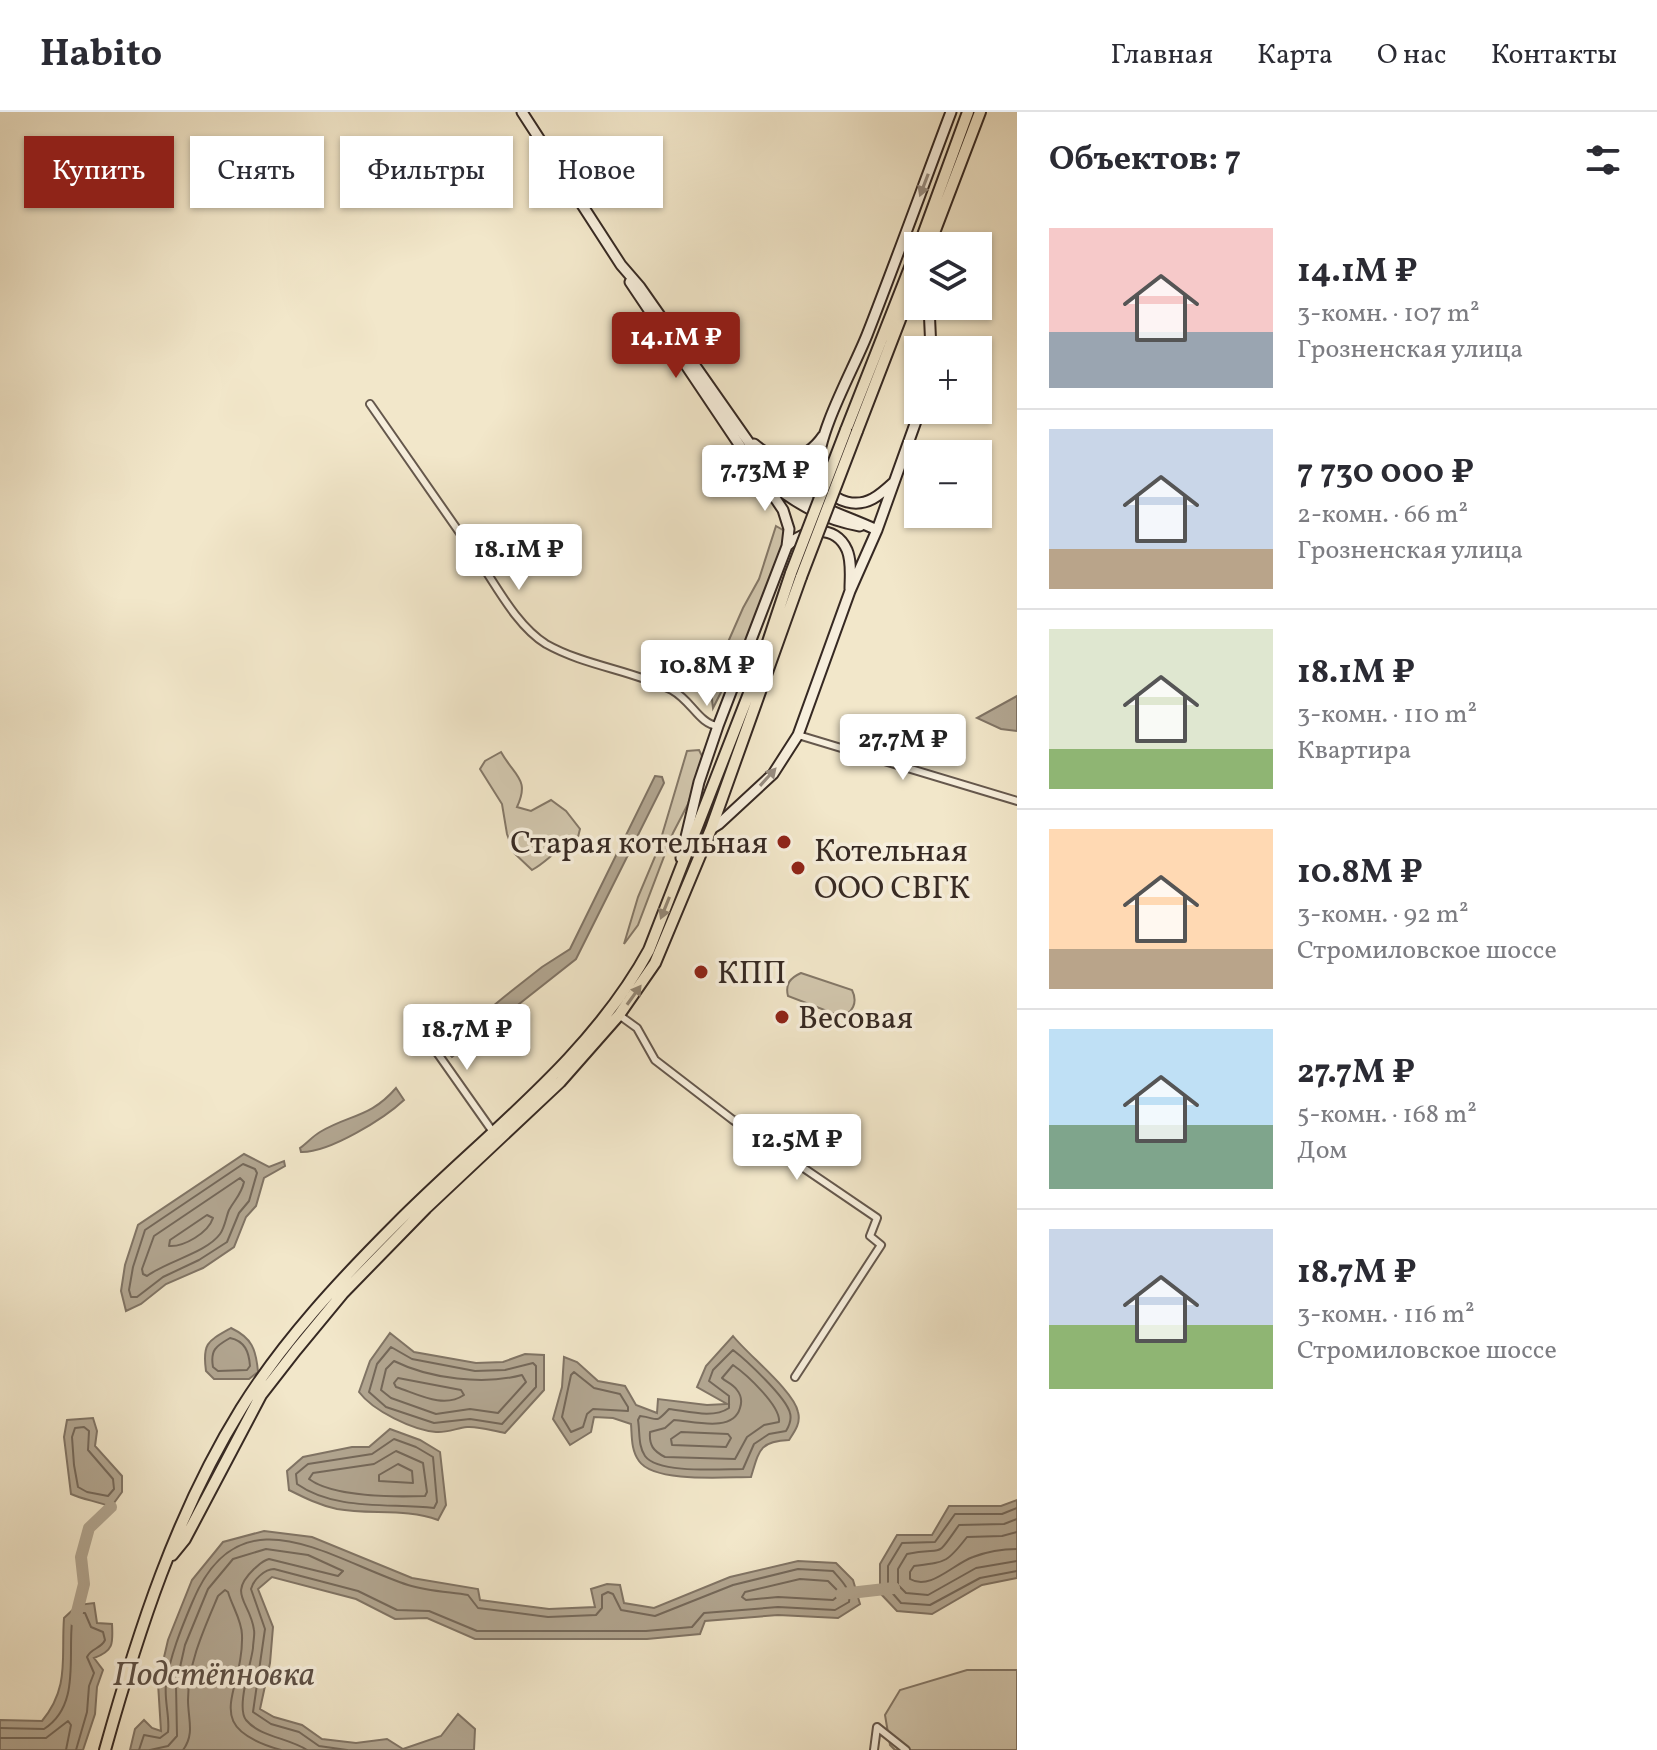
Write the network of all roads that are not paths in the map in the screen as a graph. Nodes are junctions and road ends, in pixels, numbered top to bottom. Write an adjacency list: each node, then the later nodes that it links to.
1 (522, 112): 7 (main road)
2 (951, 112): 12 (main road, one-way to 12)
3 (968, 112): 5 (main road)
4 (980, 112): 6 (main road)
5 (924, 232)
6 (935, 232)
7 (621, 265): 14 (main road); 15 (main road)
8 (904, 286): 13 (main road)
9 (904, 306): 13 (main road)
10 (370, 404): 21 (street)
11 (915, 424): 16 (main road)
12 (827, 430): 14 (main road); 16 (main road)
13 (852, 430): 19 (main road, bridge)
14 (747, 437): 17 (main road)
15 (762, 476): 17 (main road); 18 (main road)
16 (894, 482): 17 (main road)
17 (877, 530): 20 (main road)
18 (787, 546): 20 (main road); 21 (main road)
19 (796, 575): 24 (main road); 25 (main road)
20 (850, 591): 22 (main road)
21 (718, 726): 25 (main road)
22 (798, 735): 23 (street); 24 (main road, one-way to 22)
23 (1017, 801)
24 (711, 829): 26 (main road, one-way to 24)
25 (675, 884): 28 (main road, one-way to 28)
26 (619, 1015): 29 (street); 30 (main road)
27 (419, 1027): 28 (street)
28 (493, 1132): 30 (main road)
29 (795, 1377)
30 (168, 1560): 31 (main road)
31 (105, 1750)
32 (874, 1750): 33 (street)
33 (906, 1750)

